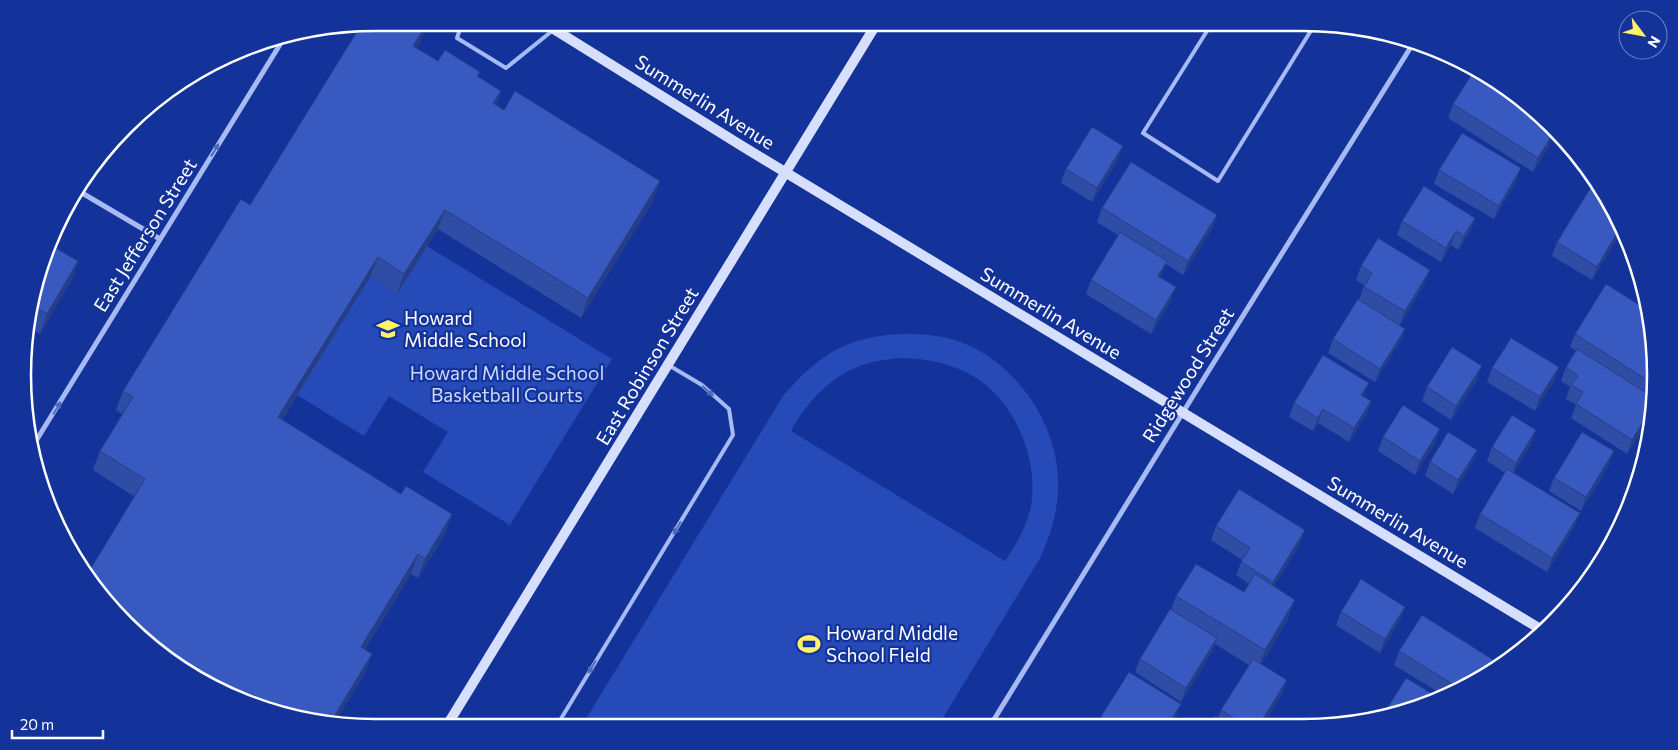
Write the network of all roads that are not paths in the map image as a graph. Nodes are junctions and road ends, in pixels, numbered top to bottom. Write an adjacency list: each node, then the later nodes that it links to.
1 (459, 31): 2 (lane)
2 (552, 31)
3 (557, 31): 9 (street, Summerlin Avenue)
4 (872, 31): 9 (street, East Robinson Street)
5 (1206, 31): 6 (lane)
6 (1310, 31)
7 (280, 45): 11 (street, East Jefferson Street, one-way to 7)
8 (1410, 48): 13 (street, Ridgewood Street)
9 (786, 172): 12 (street, East Robinson Street); 13 (street, Summerlin Avenue)
10 (83, 194): 11 (street)
11 (160, 239): 14 (street, East Jefferson Street, one-way to 11)
12 (668, 364): 16 (street, East Robinson Street); 17 (lane, one-way to 17)
13 (1182, 413): 15 (street, Summerlin Avenue); 18 (street, Ridgewood Street)
14 (37, 439)
15 (1537, 627)
16 (451, 719)
17 (561, 719)
18 (994, 719)

